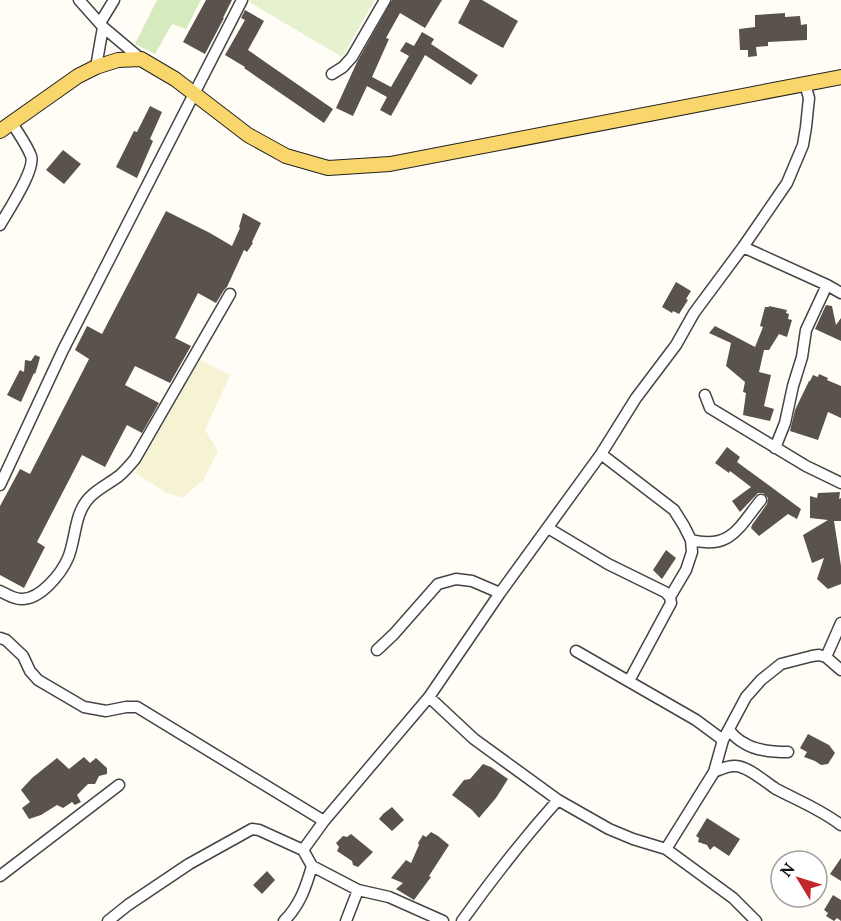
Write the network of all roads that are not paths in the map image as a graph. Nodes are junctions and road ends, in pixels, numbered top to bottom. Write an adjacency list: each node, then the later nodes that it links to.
1 (79, 0): 5 (street)
2 (114, 0): 5 (street)
3 (242, 0): 11 (street)
4 (385, 0): 8 (street)
5 (101, 25): 6 (street); 7 (street)
6 (141, 59): 7 (main road); 11 (main road)
7 (96, 67): 12 (main road)
8 (332, 74)
9 (841, 77): 10 (main road)
10 (805, 84): 11 (main road); 15 (street)
11 (194, 92): 23 (street)
12 (12, 123): 13 (main road); 14 (street)
13 (0, 131)
14 (0, 225)
15 (743, 247): 16 (street); 21 (street)
16 (827, 285): 17 (street); 20 (street)
17 (841, 293)
18 (230, 294): 27 (street)
19 (705, 395): 20 (street)
20 (775, 448): 22 (street)
21 (601, 454): 25 (street); 26 (street)
22 (841, 483)
23 (0, 485)
24 (761, 500): 26 (street)
25 (548, 528): 28 (street); 29 (street)
26 (691, 540): 29 (street)
27 (0, 591)
28 (500, 594): 32 (street); 37 (street)
29 (670, 597): 36 (street)
30 (841, 623): 34 (street)
31 (0, 638): 43 (street)
32 (377, 650)
33 (576, 651): 36 (street)
34 (826, 657): 35 (street); 38 (street)
35 (841, 670)
36 (629, 681): 38 (street)
37 (429, 698): 42 (street); 43 (street)
38 (726, 735): 39 (street); 40 (street)
39 (788, 752)
40 (714, 771): 44 (street); 45 (street)
41 (119, 785): 48 (street)
42 (558, 800): 45 (street); 54 (street)
43 (324, 821): 46 (street)
44 (841, 825)
45 (666, 849): 55 (street)
46 (303, 850): 47 (street); 50 (street)
47 (312, 866): 49 (street); 51 (street)
48 (0, 876)
49 (358, 890): 52 (street); 53 (street)
50 (108, 921)
51 (284, 921)
52 (346, 921)
53 (443, 921)
54 (462, 921)
55 (756, 921)

